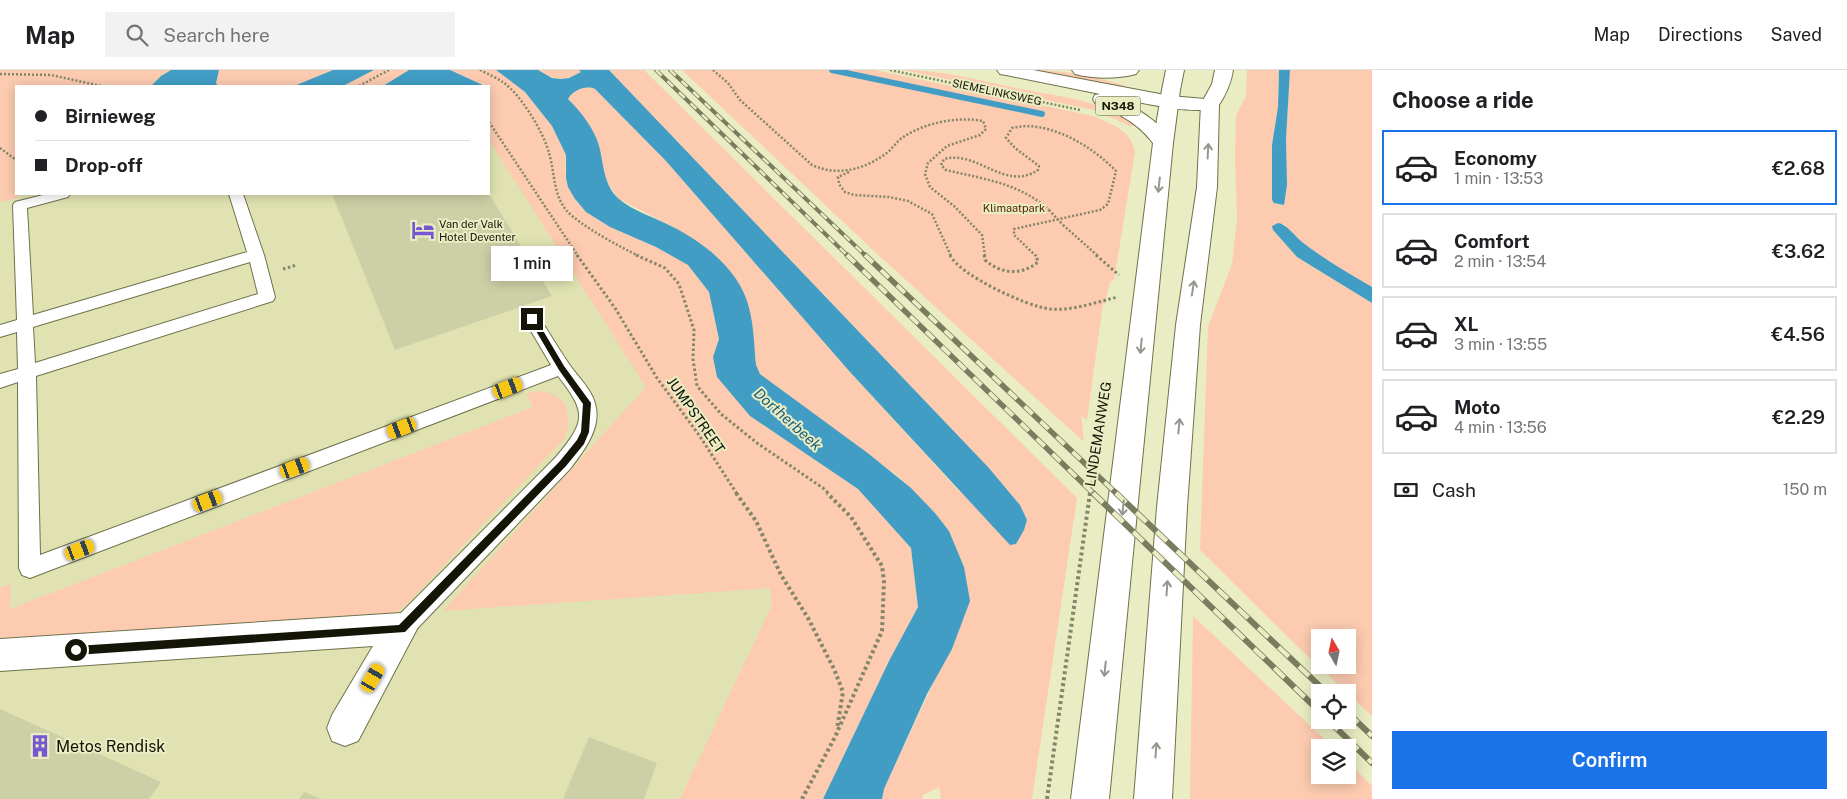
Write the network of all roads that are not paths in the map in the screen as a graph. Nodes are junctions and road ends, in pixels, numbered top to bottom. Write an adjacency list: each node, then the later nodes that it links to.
1 (1006, 70): 5 (main road, SIEMELINKSWEG / N348)
2 (1130, 70): 5 (main road)
3 (1176, 70): 6 (main road)
4 (1224, 70): 7 (main road)
5 (1075, 74): 6 (main road, SIEMELINKSWEG / N348); 8 (main road, N348)
6 (1171, 96): 7 (main road, SIEMELINKSWEG / N348); 8 (main road)
7 (1210, 104): 22 (main road, one-way to 7)
8 (1163, 143): 21 (main road, one-way to 21)
9 (59, 195): 13 (lane)
10 (236, 195): 11 (lane)
11 (256, 256): 13 (lane); 16 (lane)
12 (532, 319): 15 (lane)
13 (25, 324): 14 (lane); 16 (lane)
14 (0, 331)
15 (562, 368): 16 (lane); 18 (lane)
16 (27, 372): 17 (lane)
17 (0, 381)
18 (401, 629): 19 (main road); 20 (main road)
19 (0, 656)
20 (344, 728)
21 (1090, 799)
22 (1153, 799)

